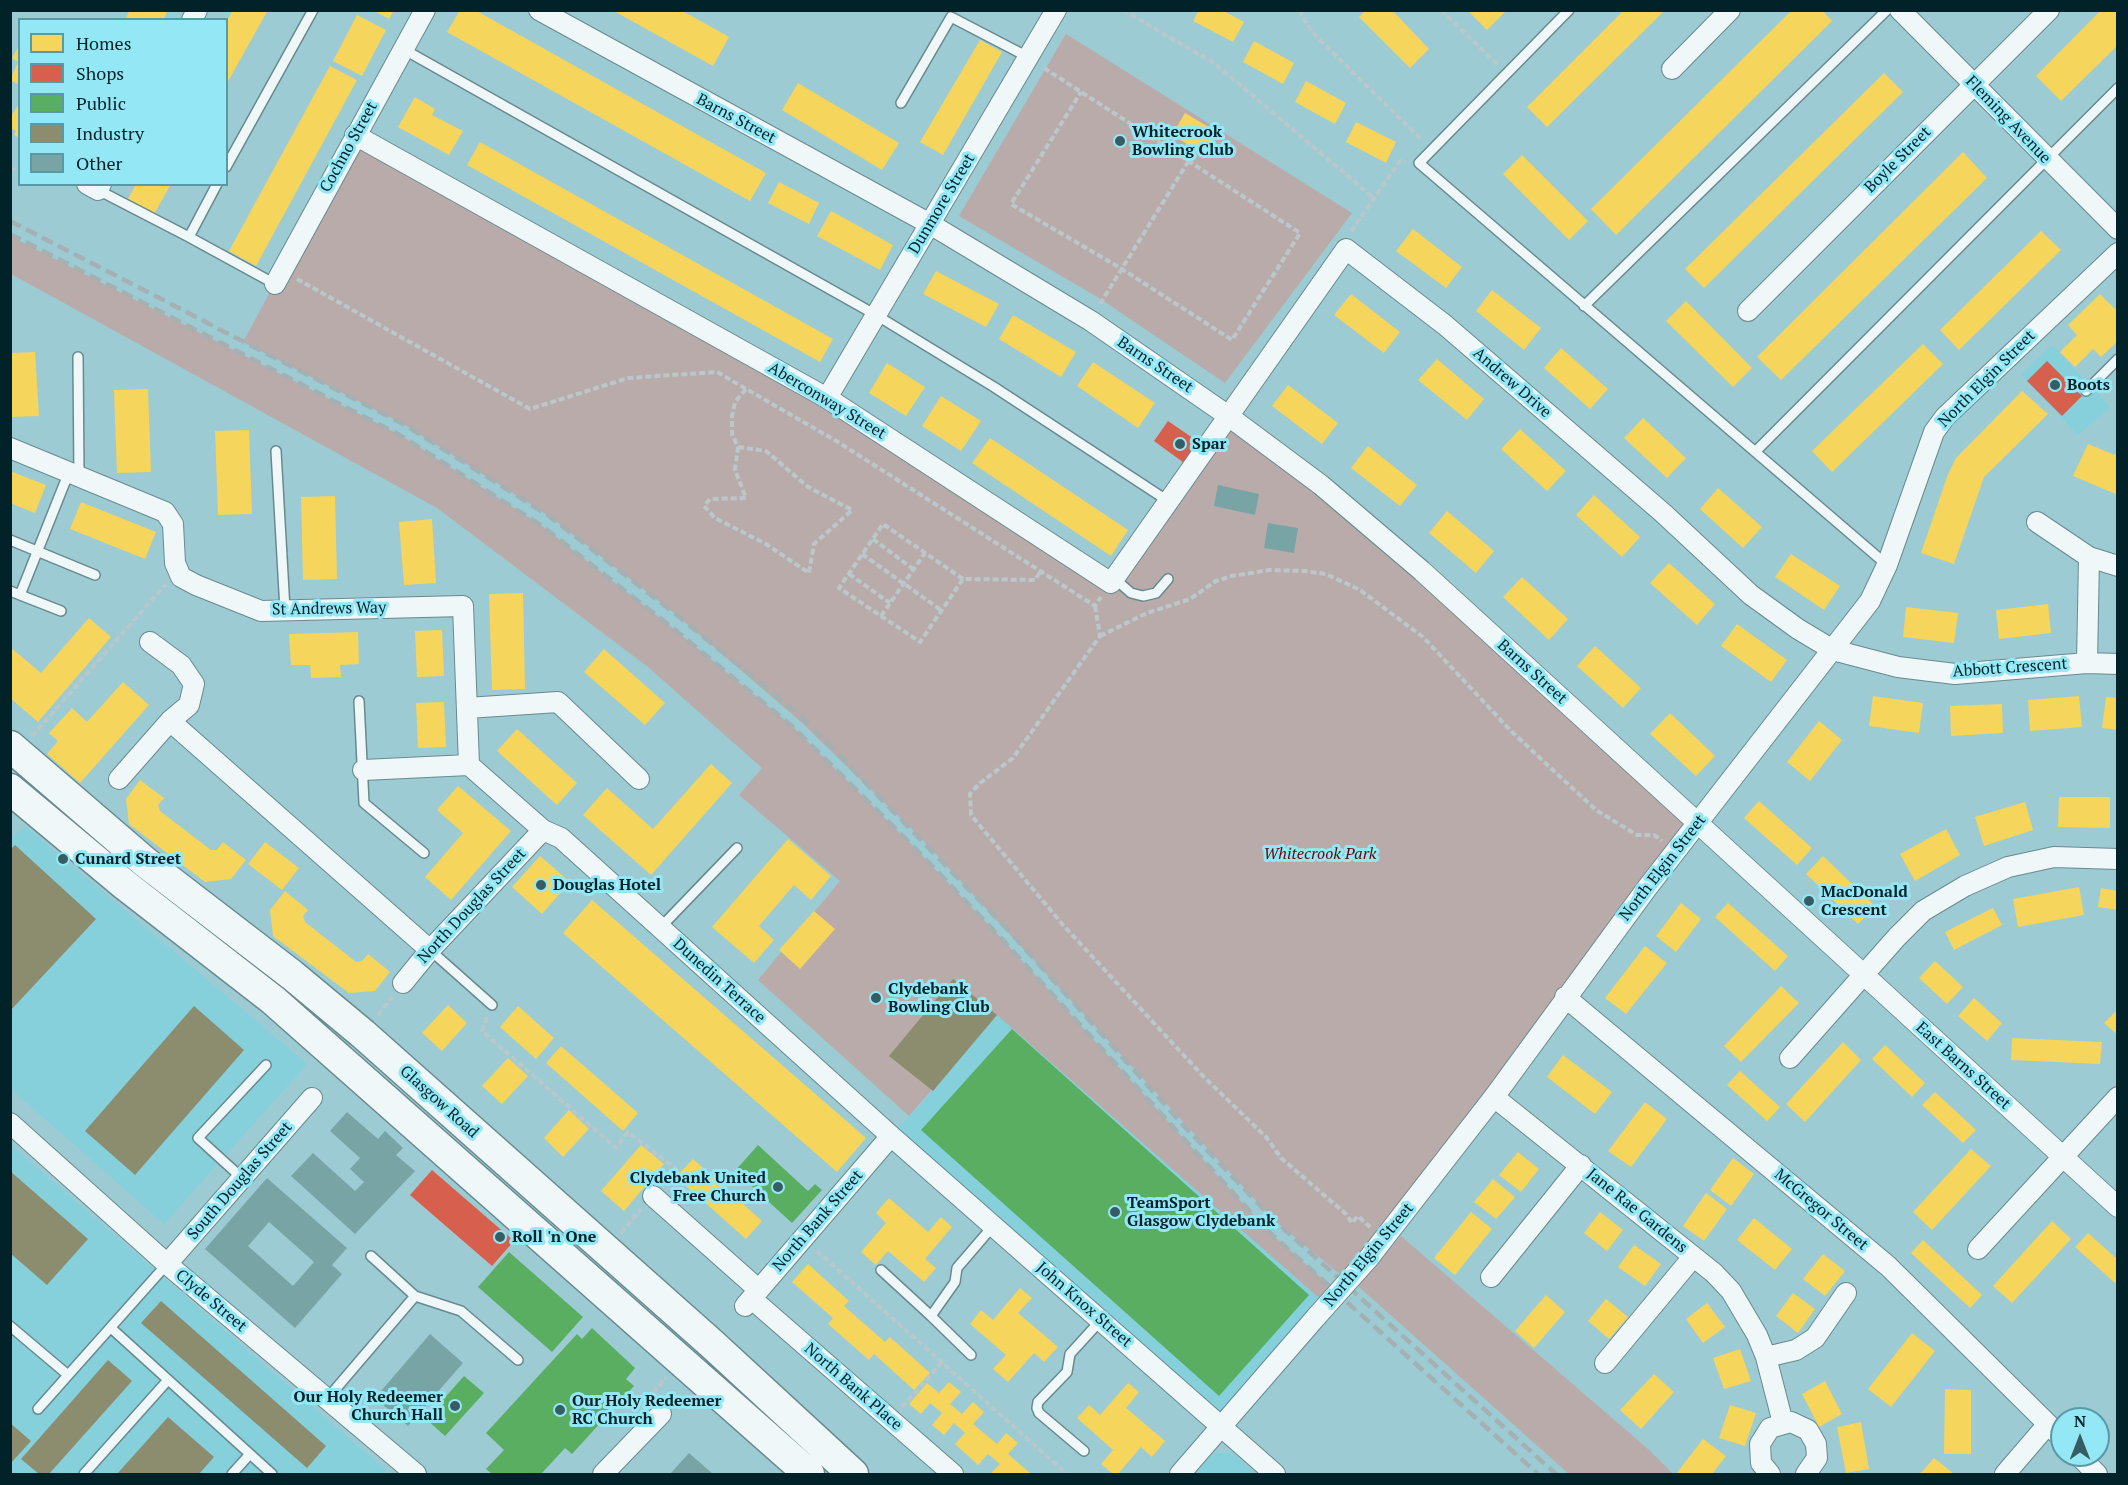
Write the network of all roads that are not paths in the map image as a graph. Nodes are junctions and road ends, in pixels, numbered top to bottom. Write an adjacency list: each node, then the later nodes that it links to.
1 (313, 10): 18 (lane)
2 (425, 10): 10 (street, Cochno Street)
3 (539, 10): 21 (street, Barns Street)
4 (1056, 10): 11 (street, Dunmore Street)
5 (1569, 10): 26 (lane)
6 (1730, 10): 12 (street)
7 (1887, 10): 26 (lane)
8 (1900, 10): 13 (street, Fleming Avenue)
9 (2049, 10): 13 (street, Boyle Street)
10 (403, 49): 16 (street, Cochno Street); 28 (lane)
11 (1029, 57): 15 (lane); 21 (street, Dunmore Street)
12 (1672, 69)
13 (1974, 84): 17 (street, Fleming Avenue); 27 (street, Boyle Street)
14 (2118, 88): 17 (lane)
15 (901, 103)
16 (355, 135): 25 (street, Cochno Street); 32 (street, Aberconway Street)
17 (2048, 160): 22 (street, Fleming Avenue); 36 (lane)
18 (228, 163)
19 (95, 186): 23 (lane)
20 (216, 186): 23 (lane)
21 (930, 224): 28 (street, Dunmore Street); 33 (street, Barns Street)
22 (2118, 229)
23 (189, 237): 25 (lane)
24 (2118, 253): 43 (street, North Elgin Street)
25 (278, 277)
26 (1584, 306): 36 (lane)
27 (1748, 311)
28 (876, 315): 32 (street, Dunmore Street); 38 (lane)
29 (78, 357): 37 (lane)
30 (2118, 359): 31 (lane)
31 (2086, 391)
32 (827, 398): 47 (street, Aberconway Street)
33 (1227, 415): 38 (street); 52 (street, Andrew Drive); 64 (street, Barns Street)
34 (10, 448): 37 (street)
35 (276, 451): 49 (lane)
36 (1756, 451): 43 (lane)
37 (74, 474): 41 (lane); 49 (street, St Andrews Way)
38 (1168, 501): 47 (street)
39 (2037, 522): 42 (street)
40 (10, 540): 41 (lane)
41 (38, 551): 45 (lane); 48 (lane)
42 (2089, 557): 44 (street); 53 (street)
43 (1887, 565): 52 (street, North Elgin Street)
44 (2118, 566)
45 (95, 575)
46 (1168, 579): 47 (lane)
47 (1112, 581)
48 (15, 593): 50 (lane)
49 (285, 610): 56 (street, St Andrews Way)
50 (61, 611)
51 (150, 642): 57 (street)
52 (1833, 650): 53 (street, Abbott Crescent); 64 (street, North Elgin Street)
53 (2087, 663): 54 (street, Abbott Crescent)
54 (2118, 664)
55 (359, 701): 60 (lane)
56 (467, 708): 59 (street, St Andrews Way); 62 (street)
57 (170, 721): 61 (street); 70 (street)
58 (14, 749): 122 (main road, Glasgow Road)
59 (469, 765): 60 (street); 65 (street)
60 (363, 770): 67 (lane)
61 (119, 779)
62 (639, 779)
63 (10, 789): 121 (main road, Glasgow Road)
64 (1698, 823): 71 (street, East Barns Street); 73 (street, North Elgin Street)
65 (543, 830): 69 (street, Dunedin Terrace); 70 (street, North Douglas Street)
66 (737, 848): 69 (lane)
67 (424, 853)
68 (2118, 859): 71 (street)
69 (660, 928): 81 (street, Dunedin Terrace)
70 (430, 950): 72 (street, North Douglas Street); 74 (lane)
71 (1863, 975): 75 (street); 82 (street, East Barns Street)
72 (403, 983)
73 (1565, 997): 77 (street, North Elgin Street); 112 (street, McGregor Street)
74 (492, 1005)
75 (1790, 1058)
76 (266, 1065): 84 (lane)
77 (1494, 1096): 83 (street, Jane Rae Gardens); 111 (street, North Elgin Street, bridge)
78 (2118, 1097): 82 (street)
79 (312, 1098): 84 (street, South Douglas Street)
80 (10, 1124): 91 (street, Clyde Street)
81 (891, 1136): 87 (street, John Knox Street); 96 (street, North Bank Street)
82 (2063, 1156): 86 (street, East Barns Street); 88 (street)
83 (1581, 1165): 90 (street, Jane Rae Gardens); 93 (street, Jane Rae Gardens)
84 (242, 1178): 91 (street, South Douglas Street)
85 (653, 1196): 96 (street, North Bank Place)
86 (2118, 1207)
87 (993, 1226): 97 (lane); 98 (street, John Knox Street)
88 (1978, 1249)
89 (371, 1256): 95 (lane)
90 (1693, 1257): 102 (street, Jane Rae Gardens); 104 (street, Jane Rae Gardens)
91 (167, 1264): 100 (lane); 107 (street, Clyde Street)
92 (881, 1270): 97 (lane)
93 (1491, 1277)
94 (1846, 1293): 102 (street)
95 (415, 1296): 103 (lane); 107 (lane)
96 (752, 1298): 123 (street, North Bank Place)
97 (931, 1316): 101 (lane)
98 (1101, 1320): 111 (street, John Knox Street); 114 (lane)
99 (10, 1326): 105 (lane)
100 (111, 1328): 105 (lane); 106 (lane)
101 (971, 1355)
102 (1766, 1357): 110 (street, Jane Rae Gardens)
103 (518, 1360)
104 (1605, 1363)
105 (68, 1375): 108 (lane)
106 (168, 1380): 115 (lane); 116 (lane)
107 (327, 1399): 119 (street, Clyde Street)
108 (38, 1409)
109 (661, 1414): 120 (street)
110 (1783, 1423): 126 (street); 127 (street)
111 (1222, 1426): 124 (street, North Elgin Street); 125 (street, John Knox Street)
112 (2050, 1426)
113 (2050, 1435): 128 (street)
114 (1084, 1450)
115 (250, 1454): 117 (lane); 118 (lane)
116 (84, 1474)
117 (232, 1474)
118 (272, 1474)
119 (416, 1474)
120 (603, 1474)
121 (809, 1474)
122 (854, 1474)
123 (953, 1474)
124 (1180, 1474)
125 (1275, 1474)
126 (1770, 1474)
127 (1806, 1474)
128 (2005, 1474)

